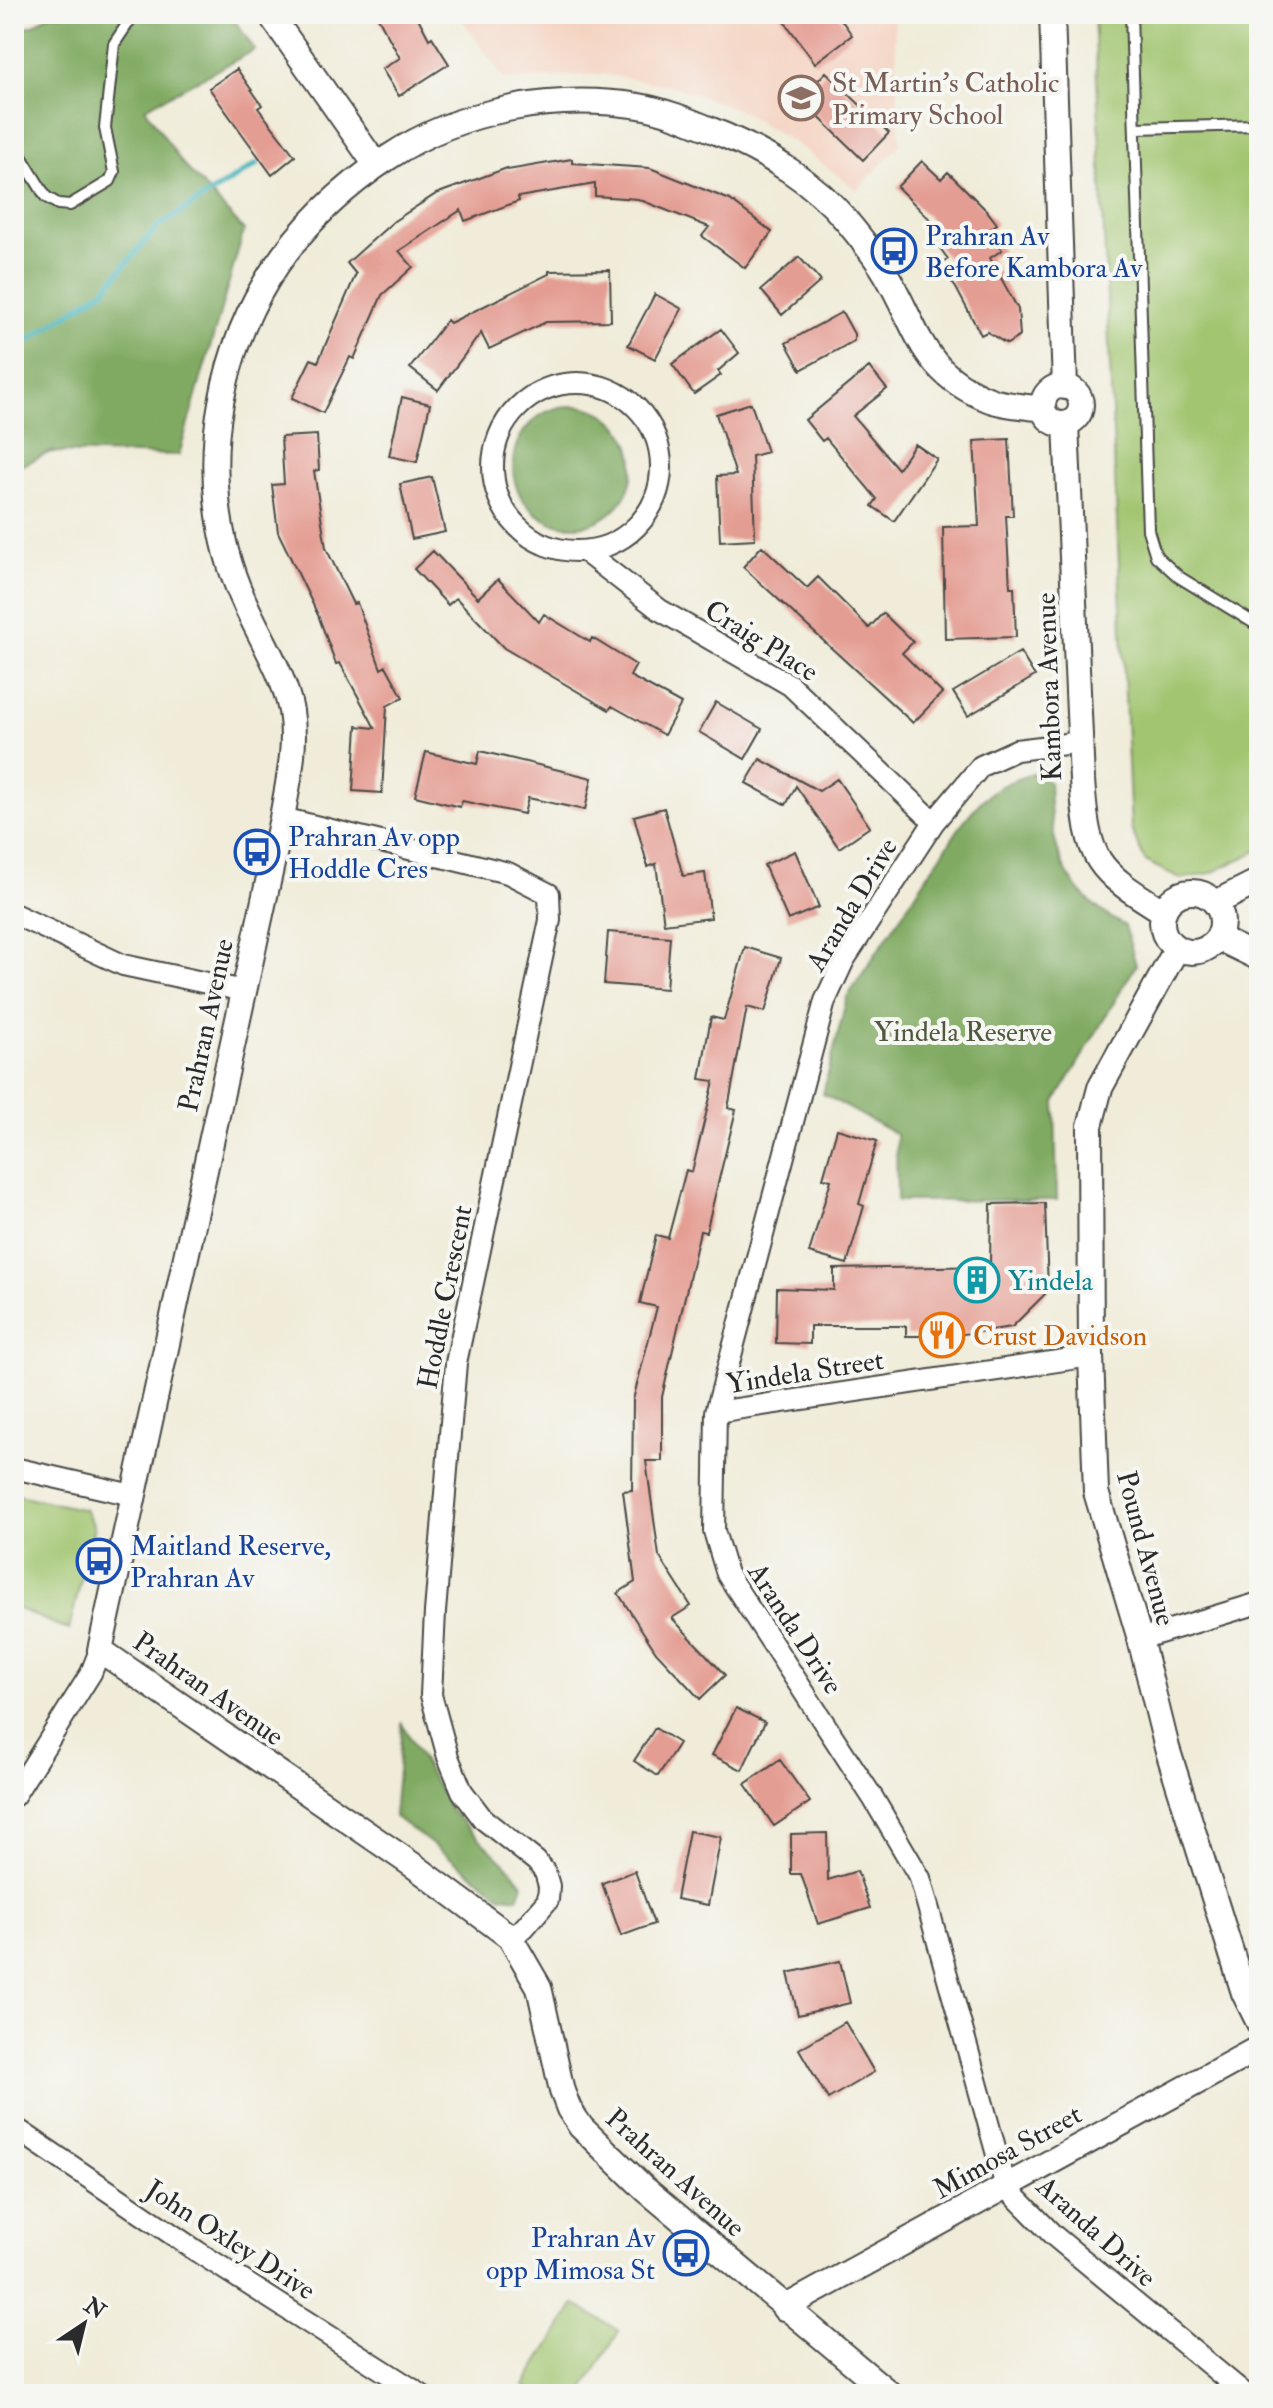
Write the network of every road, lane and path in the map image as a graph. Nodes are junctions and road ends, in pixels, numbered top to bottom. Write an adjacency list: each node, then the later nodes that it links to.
1 (134, 14): 7 (lane)
2 (270, 14): 8 (street)
3 (1052, 14): 9 (street)
4 (1131, 14): 6 (lane)
5 (1259, 125): 6 (lane)
6 (1135, 128): 13 (lane)
7 (19, 153)
8 (376, 165): 10 (street, Prahran Avenue); 15 (street, Prahran Avenue)
9 (1065, 387): 10 (street); 11 (street)
10 (1043, 409): 11 (street)
11 (1066, 424): 14 (street, Kambora Avenue)
12 (584, 551): 12 (street, Craig Place); 16 (street, Craig Place)
13 (1259, 626)
14 (1082, 742): 16 (street, Aranda Drive); 19 (street, Kambora Avenue)
15 (282, 818): 24 (street, Prahran Avenue); 33 (street, Hoddle Crescent)
16 (934, 822): 26 (street, Aranda Drive)
17 (1259, 881): 18 (street)
18 (1215, 903): 19 (street); 21 (street)
19 (1164, 912): 22 (street)
20 (14, 914): 24 (street)
21 (1218, 938): 22 (street); 23 (street)
22 (1177, 948): 25 (street, Pound Avenue)
23 (1259, 958)
24 (244, 991): 28 (street, Prahran Avenue)
25 (1091, 1356): 26 (street, Yindela Street); 30 (street, Pound Avenue)
26 (716, 1412): 37 (street, Aranda Drive)
27 (14, 1468): 28 (street)
28 (132, 1495): 31 (street, Prahran Avenue)
29 (1259, 1603): 30 (street)
30 (1140, 1639): 34 (street, Pound Avenue)
31 (100, 1650): 32 (street); 33 (street, Prahran Avenue)
32 (14, 1796)
33 (510, 1937): 38 (street, Prahran Avenue)
34 (1259, 2023)
35 (1259, 2048): 37 (street, Mimosa Street)
36 (14, 2127): 39 (street, John Oxley Drive)
37 (1006, 2187): 38 (street, Mimosa Street); 41 (street, Aranda Drive)
38 (784, 2308): 40 (street, Prahran Avenue)
39 (420, 2394)
40 (890, 2394)
41 (1245, 2394)

